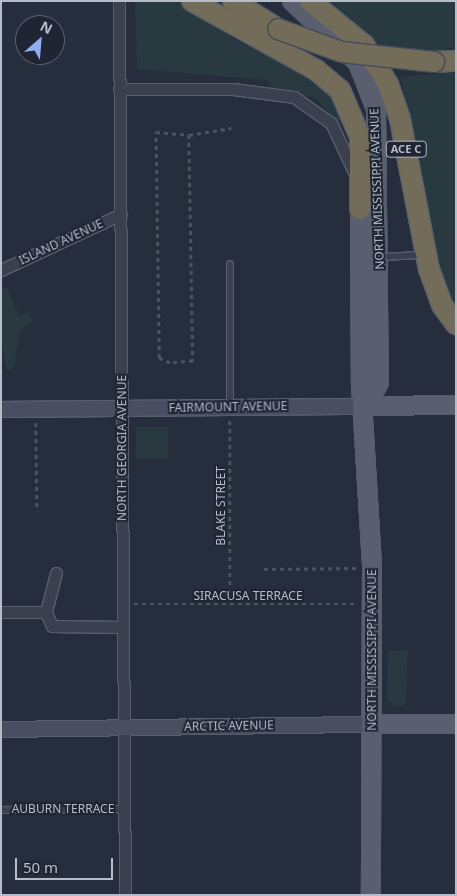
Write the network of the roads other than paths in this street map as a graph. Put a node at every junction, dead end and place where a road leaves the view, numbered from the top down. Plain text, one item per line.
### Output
1 (118, 1) edge
2 (192, 1) edge
3 (233, 1) edge
4 (292, 1) edge
5 (310, 1) edge
6 (456, 61) edge
7 (119, 89) junction
8 (360, 209) junction
9 (121, 214) junction
10 (426, 255) junction
11 (380, 258) junction
12 (230, 265) dead end
13 (1, 270) edge
14 (456, 324) edge
15 (456, 405) edge
16 (366, 406) junction
17 (230, 407) junction
18 (122, 408) junction
19 (1, 409) edge
20 (56, 573) dead end
21 (1, 612) edge
22 (46, 612) junction
23 (124, 627) junction
24 (372, 724) junction
25 (456, 724) edge
26 (125, 728) junction
27 (1, 729) edge
28 (126, 809) junction
29 (1, 810) edge
30 (125, 895) edge
31 (371, 895) edge

1 - 7 street, NORTH GEORGIA AVENUE
2 - 8 highway
3 - 6 highway, bridge
4 - 11 main road, NORTH MISSISSIPPI AVENUE
5 - 10 highway, ACE C
7 - 8 street
7 - 9 street, NORTH GEORGIA AVENUE
8 - 16 main road, NORTH MISSISSIPPI AVENUE
9 - 13 street, ISLAND AVENUE
9 - 18 street, NORTH GEORGIA AVENUE
10 - 11 lane
10 - 14 highway, ACE C
11 - 16 main road, NORTH MISSISSIPPI AVENUE
12 - 17 lane
15 - 16 main road, FAIRMOUNT AVENUE
16 - 17 street, FAIRMOUNT AVENUE
16 - 24 main road, NORTH MISSISSIPPI AVENUE
17 - 18 street, FAIRMOUNT AVENUE
18 - 19 street, FAIRMOUNT AVENUE
18 - 23 street, NORTH GEORGIA AVENUE
20 - 22 street
21 - 22 street
22 - 23 street
23 - 26 street, NORTH GEORGIA AVENUE
24 - 25 main road, ARCTIC AVENUE
24 - 26 street, ARCTIC AVENUE
24 - 31 main road, NORTH MISSISSIPPI AVENUE
26 - 27 street, ARCTIC AVENUE
26 - 28 street, NORTH GEORGIA AVENUE
28 - 29 lane, AUBURN TERRACE
28 - 30 street, NORTH GEORGIA AVENUE

